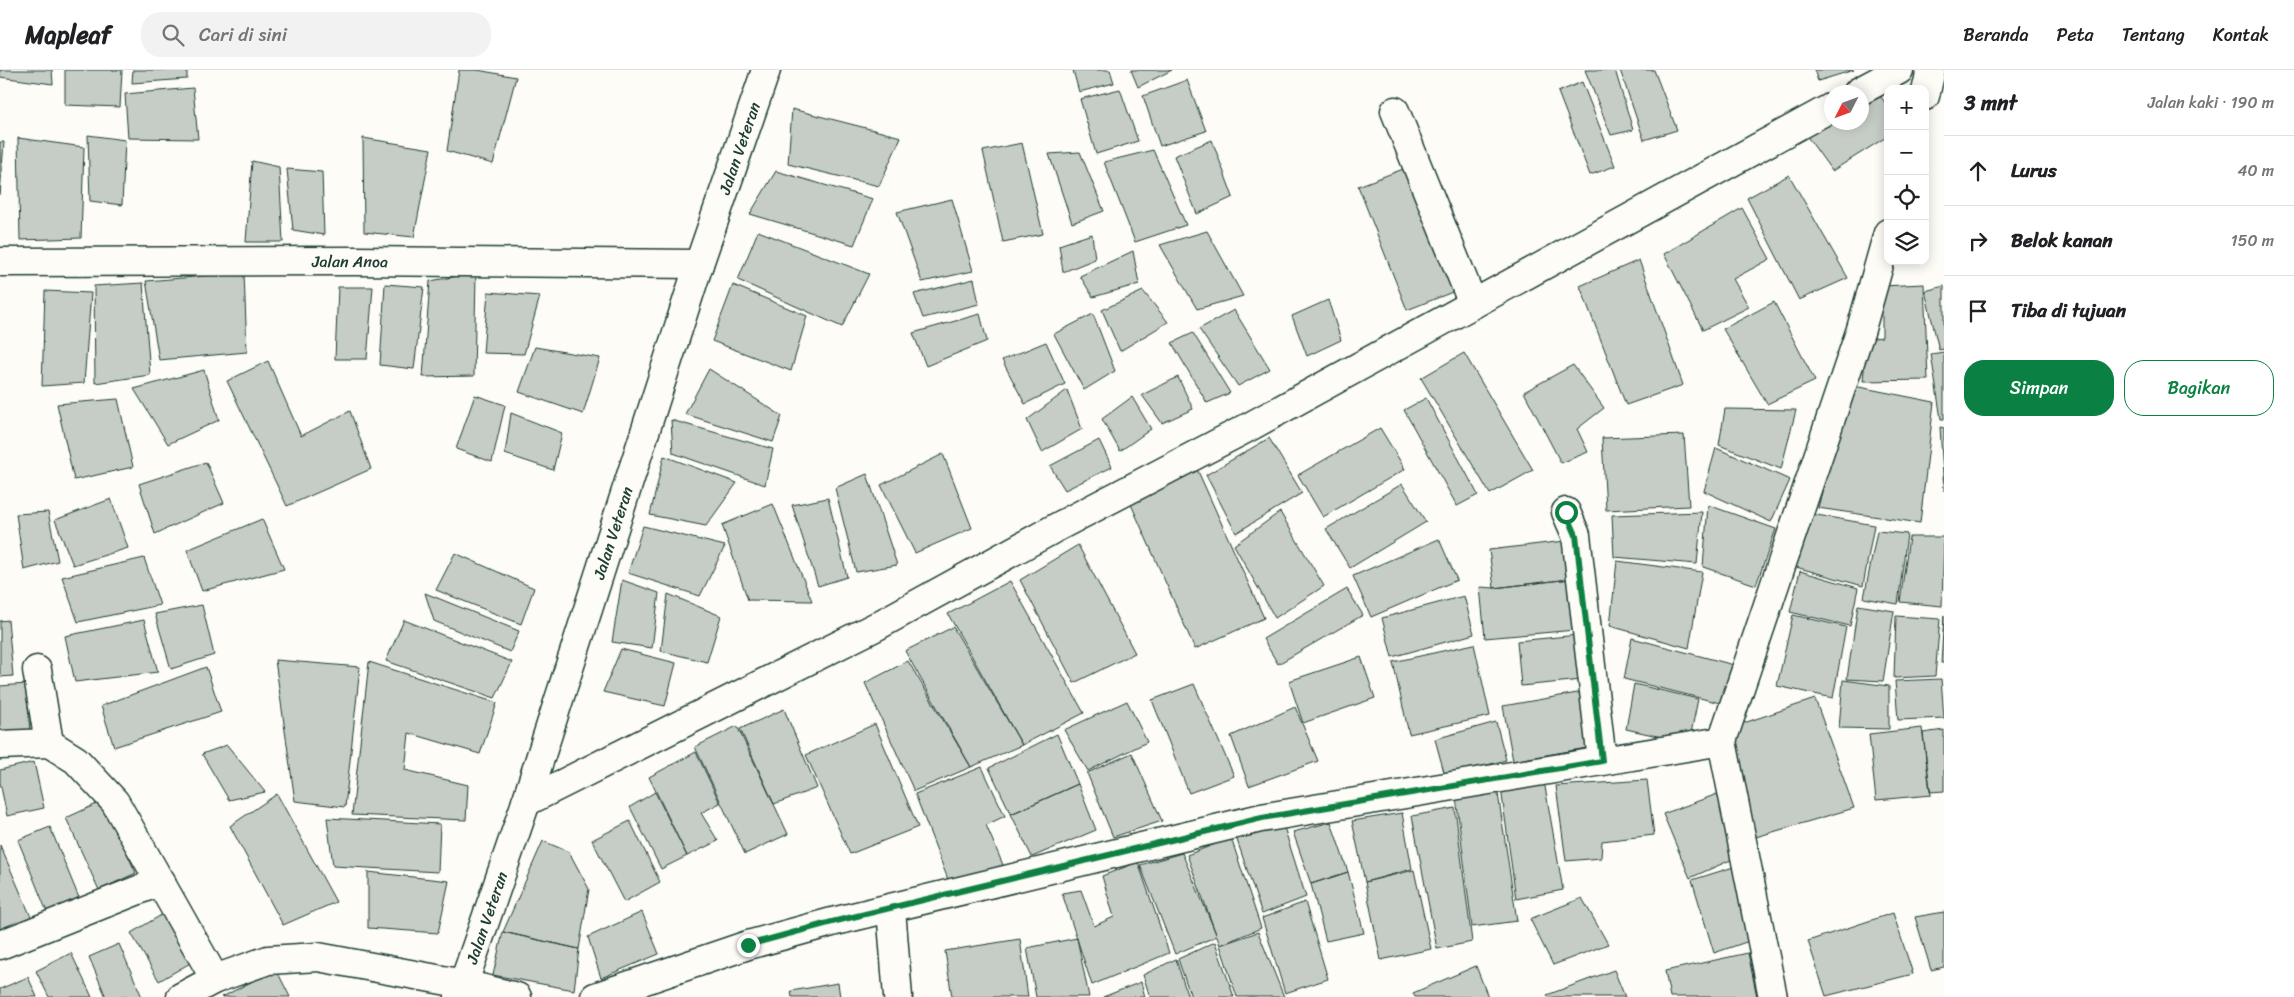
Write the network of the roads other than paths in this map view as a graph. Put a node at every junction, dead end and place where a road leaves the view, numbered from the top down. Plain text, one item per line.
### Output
1 (766, 70) edge
2 (1900, 70) edge
3 (1931, 70) edge
4 (1928, 85) edge
5 (1869, 86) edge
6 (1824, 111) edge
7 (1395, 112) dead end
8 (1884, 247) edge
9 (0, 262) edge
10 (699, 264) junction
11 (1473, 304) junction
12 (1566, 512) dead end
13 (37, 670) dead end
14 (1722, 741) junction
15 (49, 744) junction
16 (0, 745) edge
17 (1602, 761) junction
18 (526, 802) junction
19 (161, 881) junction
20 (891, 909) junction
21 (0, 945) edge
22 (214, 979) junction
23 (462, 990) edge
24 (181, 997) edge
25 (516, 997) edge
26 (595, 997) edge
27 (898, 997) edge
28 (1773, 997) edge

1 - 10 street, Jalan Veteran
2 - 5 street
3 - 4 street
6 - 11 street
7 - 11 street
8 - 14 street
9 - 10 street, Jalan Anoa
10 - 18 street, Jalan Veteran
11 - 18 street
12 - 17 street
13 - 15 street
14 - 17 street
14 - 28 street
15 - 16 street
15 - 19 street
17 - 20 street
18 - 23 street, Jalan Veteran
19 - 21 street
19 - 22 street
20 - 26 street
20 - 27 street
22 - 23 street
22 - 24 street
23 - 25 street

